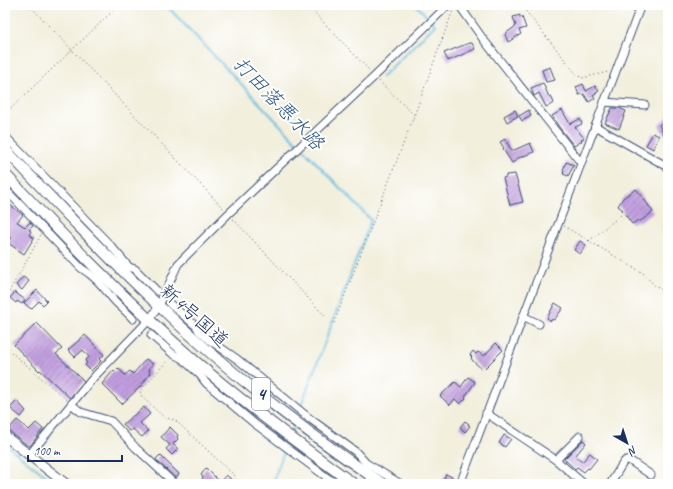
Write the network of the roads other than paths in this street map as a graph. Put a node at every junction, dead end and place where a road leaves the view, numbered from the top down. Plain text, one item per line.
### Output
1 (448, 5) edge
2 (459, 5) edge
3 (641, 5) edge
4 (604, 102) junction
5 (645, 106) dead end
6 (595, 126) junction
7 (5, 136) edge
8 (5, 149) edge
9 (581, 163) junction
10 (668, 167) edge
11 (5, 174) edge
12 (5, 189) edge
13 (120, 263) junction
14 (103, 281) junction
15 (157, 291) dead end
16 (170, 304) dead end
17 (158, 306) junction
18 (523, 316) junction
19 (134, 319) dead end
20 (149, 320) junction
21 (539, 324) dead end
22 (151, 335) dead end
23 (205, 342) junction
24 (192, 363) junction
25 (71, 404) junction
26 (486, 413) junction
27 (5, 436) edge
28 (580, 436) dead end
29 (29, 455) junction
30 (556, 460) junction
31 (371, 471) junction
32 (651, 475) dead end
33 (66, 484) edge
34 (175, 484) edge
35 (340, 484) edge
36 (354, 484) edge
37 (383, 484) edge
38 (401, 484) edge
39 (460, 484) edge
40 (584, 484) edge
41 (610, 484) edge

1 - 17 street
2 - 9 street
3 - 4 street
4 - 5 street
4 - 6 street
6 - 9 street
6 - 10 street
7 - 13 street
8 - 13 highway, 新4号国道 / 4
9 - 18 street
11 - 14 highway, 新4号国道 / 4
12 - 14 street
13 - 15 street
13 - 17 highway, 新4号国道 / 4
14 - 19 street
14 - 20 highway, 新4号国道 / 4
16 - 23 street
17 - 20 street
17 - 23 highway, 新4号国道 / 4
18 - 21 street
18 - 26 street
20 - 24 highway, 新4号国道 / 4
20 - 25 street
22 - 24 street
23 - 31 highway, 新4号国道 / 4
24 - 35 street
24 - 36 highway, 新4号国道 / 4
25 - 29 street
25 - 34 street
26 - 30 street
26 - 39 street
27 - 29 main road
28 - 30 street
29 - 33 main road
30 - 40 street
31 - 37 highway, 新4号国道 / 4
31 - 38 street
32 - 41 street

